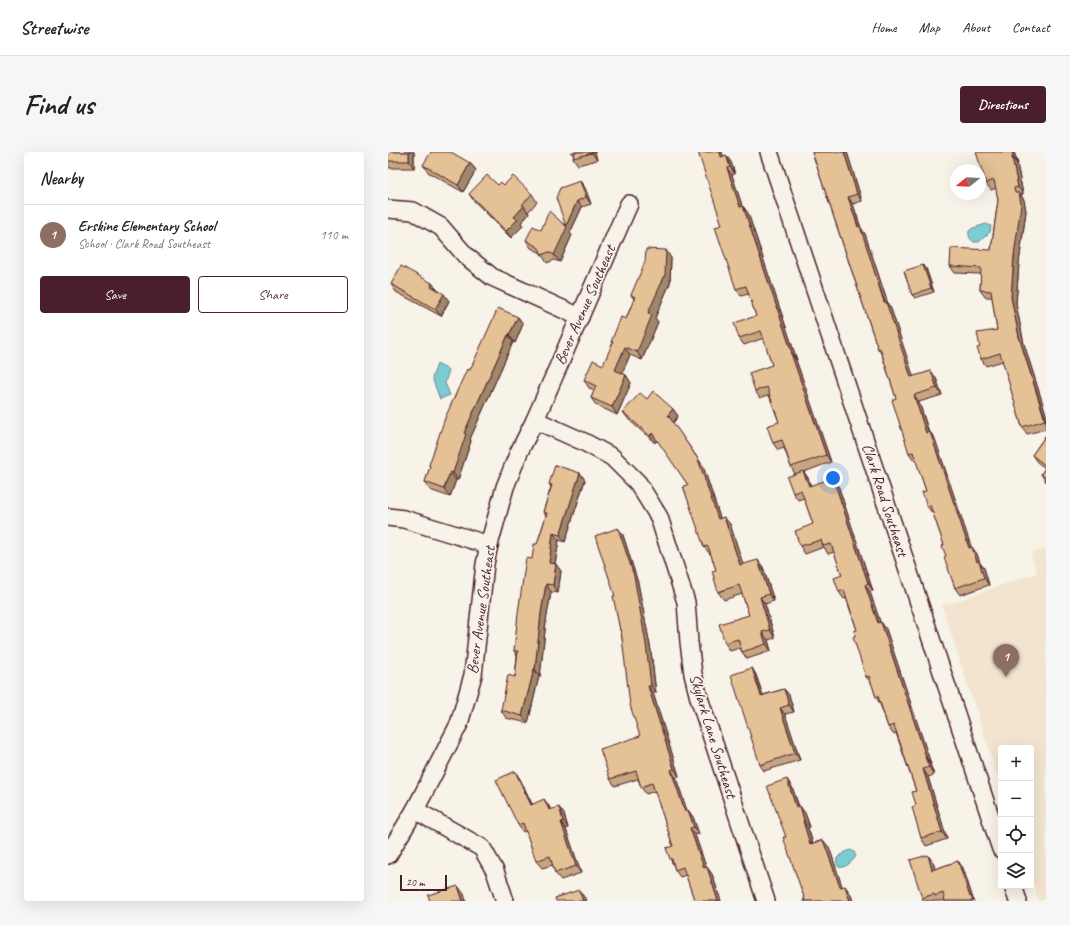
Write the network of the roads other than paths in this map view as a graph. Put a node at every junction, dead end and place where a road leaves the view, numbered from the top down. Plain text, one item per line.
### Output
1 (769, 152) edge
2 (629, 204) dead end
3 (388, 209) edge
4 (580, 318) junction
5 (535, 420) junction
6 (388, 517) edge
7 (489, 545) junction
8 (415, 810) junction
9 (998, 840) edge
10 (388, 856) edge
11 (1014, 889) edge
12 (505, 901) edge
13 (766, 901) edge
14 (1018, 901) edge

1 - 9 street, Clark Road Southeast
2 - 4 street, Bever Avenue Southeast
3 - 4 street
4 - 5 street, Bever Avenue Southeast
5 - 7 street, Bever Avenue Southeast
5 - 13 street, Skylark Lane Southeast
6 - 7 street
7 - 8 street, Bever Avenue Southeast
8 - 10 street, Bever Avenue Southeast
8 - 12 street
11 - 14 street

